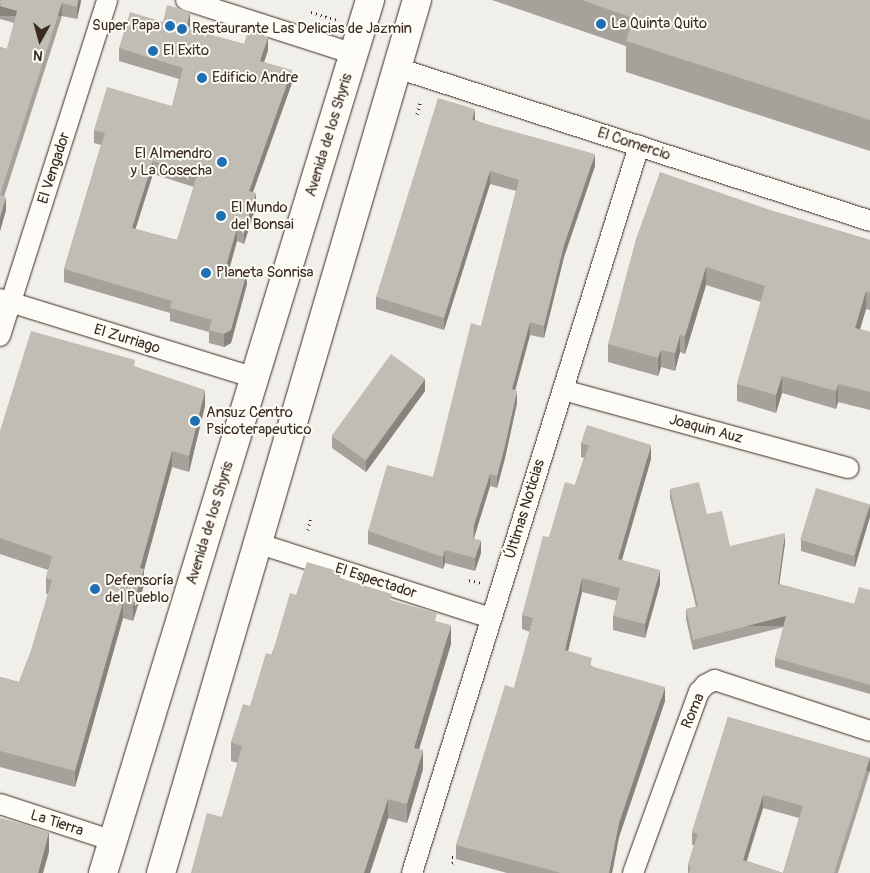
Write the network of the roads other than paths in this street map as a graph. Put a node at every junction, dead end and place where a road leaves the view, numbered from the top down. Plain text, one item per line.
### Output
1 (107, 0) edge
2 (186, 0) edge
3 (370, 0) edge
4 (417, 0) edge
5 (354, 54) junction
6 (397, 68) junction
7 (639, 146) junction
8 (870, 221) edge
9 (5, 301) edge
10 (0, 336) edge
11 (254, 378) junction
12 (563, 390) junction
13 (849, 468) dead end
14 (260, 544) junction
15 (491, 618) junction
16 (870, 731) edge
17 (0, 804) edge
18 (113, 841) junction
19 (103, 873) edge
20 (161, 873) edge
21 (412, 873) edge
22 (634, 873) edge

1 - 9 street, El Vengador
2 - 5 street
3 - 5 main road, Avenida de los Shyris
4 - 6 main road
5 - 11 main road, Avenida de los Shyris
6 - 7 street, El Comercio
6 - 14 main road
7 - 8 street, El Comercio
7 - 12 street, Últimas Noticias
9 - 10 street, El Vengador
9 - 11 street, El Zurriago
11 - 18 main road, Avenida de los Shyris
12 - 13 street, Joaquin Auz
12 - 15 street, Últimas Noticias
14 - 15 street, El Espectador
14 - 20 main road
15 - 21 street, Últimas Noticias
16 - 22 street, Roma
17 - 18 street, La Tierra
18 - 19 main road, Avenida de los Shyris

